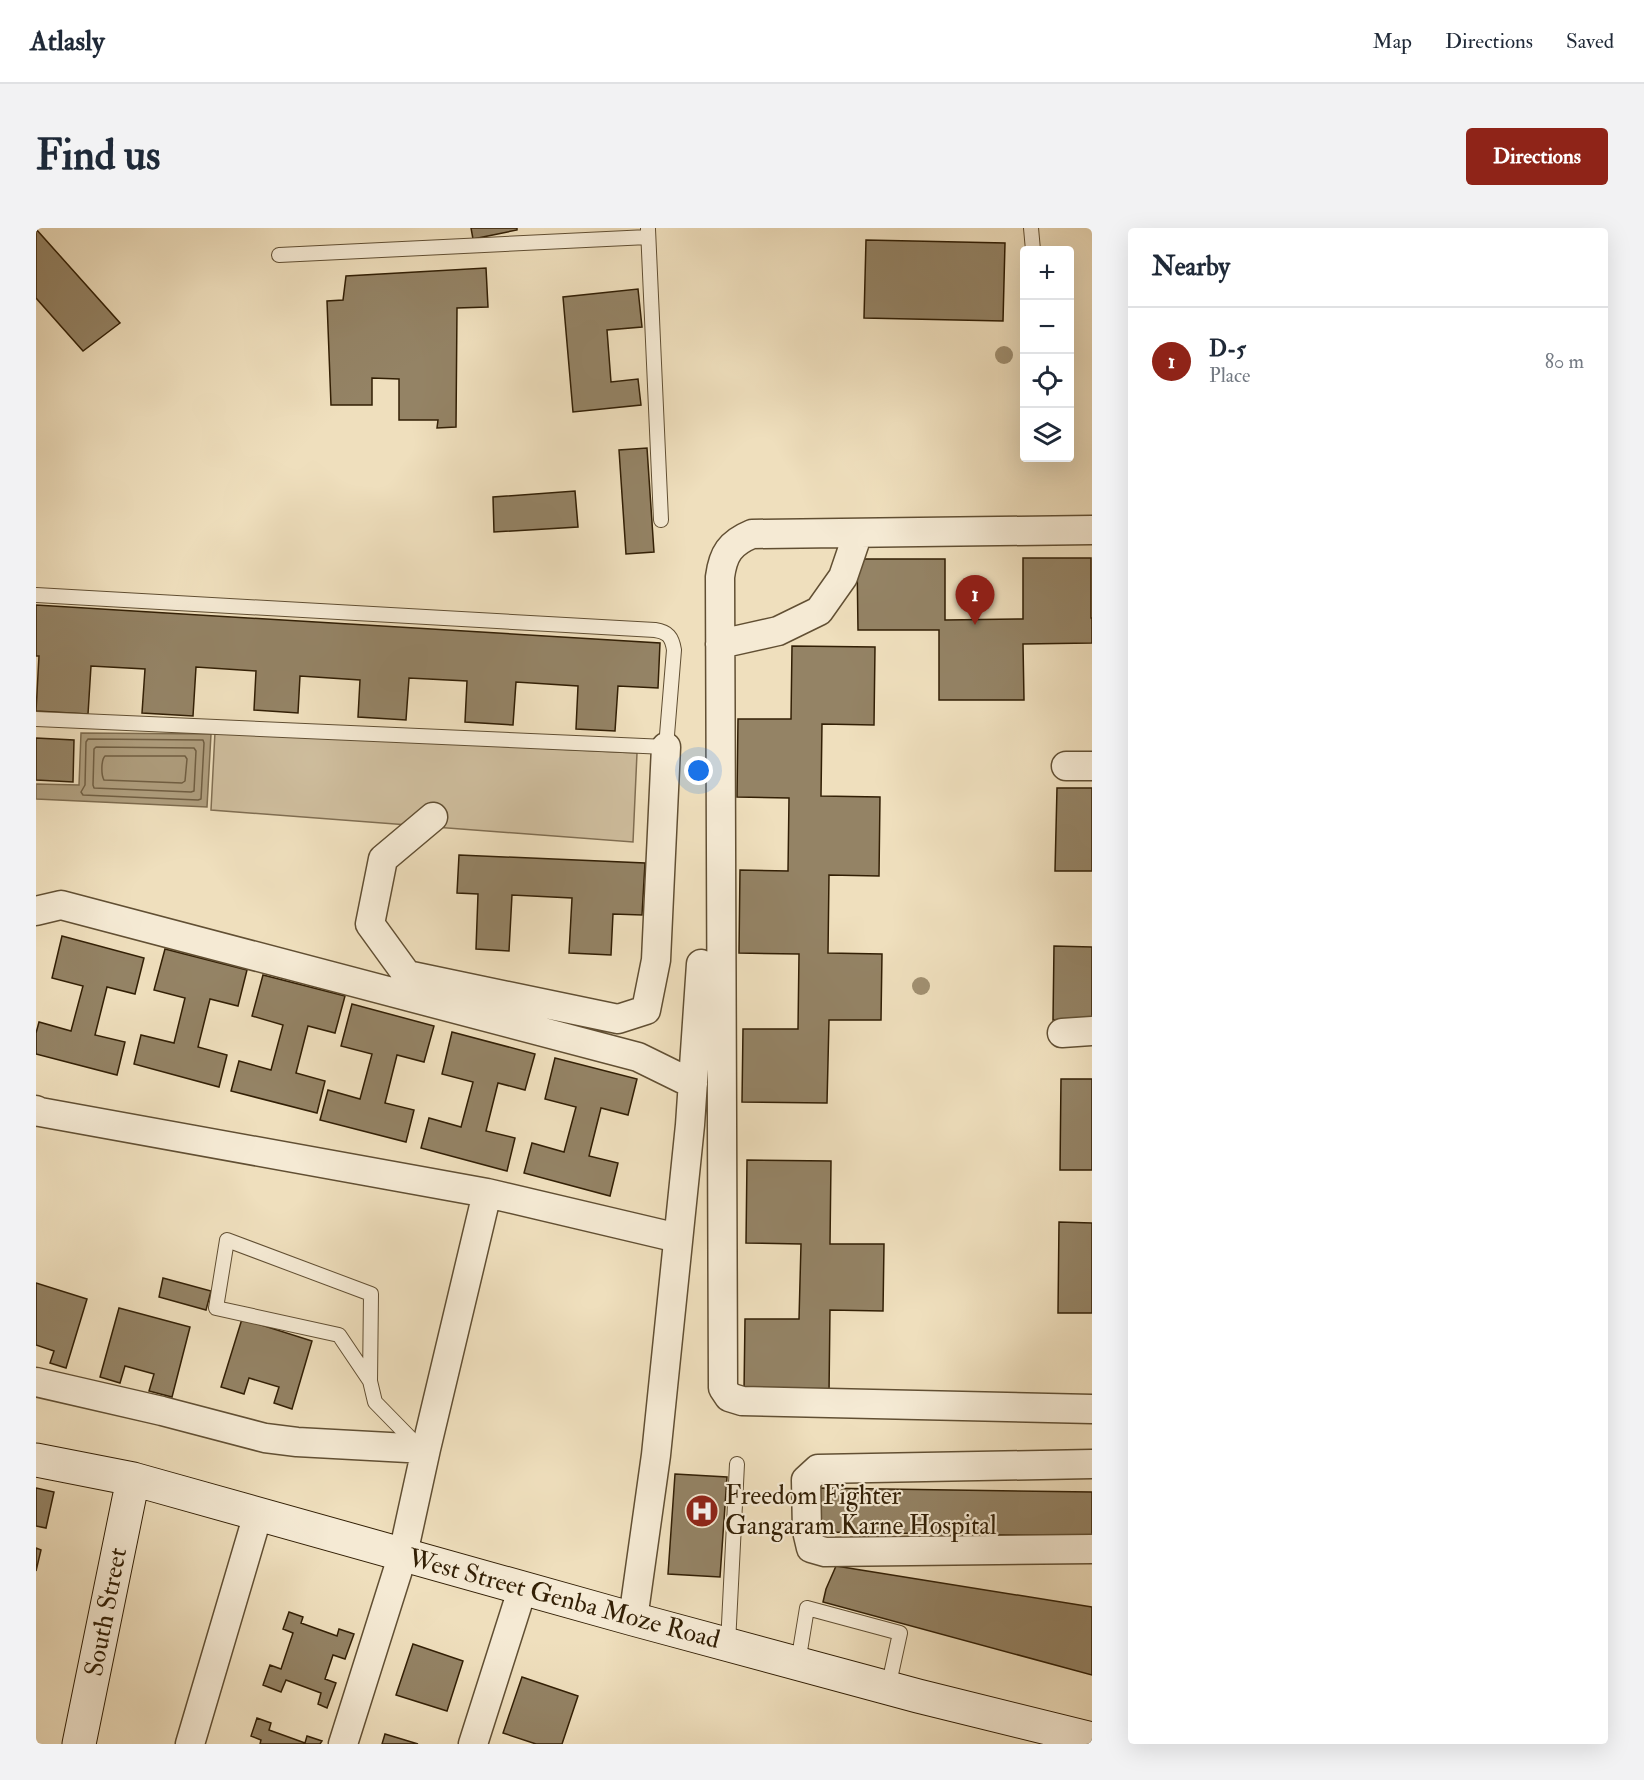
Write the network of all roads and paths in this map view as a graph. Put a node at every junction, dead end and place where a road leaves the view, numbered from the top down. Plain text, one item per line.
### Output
1 (1031, 228) edge
2 (648, 232) edge
3 (1033, 246) edge
4 (279, 255) dead end
5 (661, 520) dead end
6 (1092, 530) edge
7 (858, 533) junction
8 (36, 595) edge
9 (720, 644) junction
10 (36, 719) edge
11 (666, 747) junction
12 (433, 817) dead end
13 (36, 911) edge
14 (701, 964) dead end
15 (1092, 1031) edge
16 (1062, 1033) dead end
17 (693, 1084) junction
18 (36, 1110) edge
19 (487, 1193) junction
20 (678, 1238) junction
21 (370, 1381) junction
22 (36, 1382) edge
23 (1092, 1409) edge
24 (423, 1449) junction
25 (36, 1460) edge
26 (736, 1464) dead end
27 (1092, 1464) edge
28 (133, 1479) junction
29 (258, 1514) junction
30 (1092, 1549) edge
31 (403, 1554) junction
32 (523, 1587) junction
33 (633, 1619) junction
34 (729, 1644) junction
35 (798, 1663) junction
36 (888, 1688) junction
37 (1092, 1739) edge
38 (79, 1744) edge
39 (190, 1744) edge
40 (343, 1744) edge
41 (473, 1744) edge

1 - 3 lane
2 - 4 lane
2 - 5 lane
6 - 7 street
7 - 9 street
7 - 9 street
8 - 11 lane
9 - 23 street
10 - 11 lane
11 - 12 street
13 - 17 street
14 - 17 street
15 - 16 street
17 - 20 street
18 - 19 street
19 - 20 street
19 - 24 street
20 - 33 street
21 - 21 lane
21 - 24 lane
22 - 24 street
24 - 31 street
25 - 28 street, West Street Genba Moze Road
26 - 34 lane
27 - 30 street
28 - 29 street, West Street Genba Moze Road
28 - 38 street, South Street
29 - 31 street, West Street Genba Moze Road
29 - 39 street
31 - 32 street, West Street Genba Moze Road
31 - 40 street
32 - 33 street, West Street Genba Moze Road
32 - 41 street
33 - 34 street, West Street Genba Moze Road
34 - 35 street, West Street Genba Moze Road
35 - 36 street, West Street Genba Moze Road
35 - 36 lane
36 - 37 street, West Street Genba Moze Road

